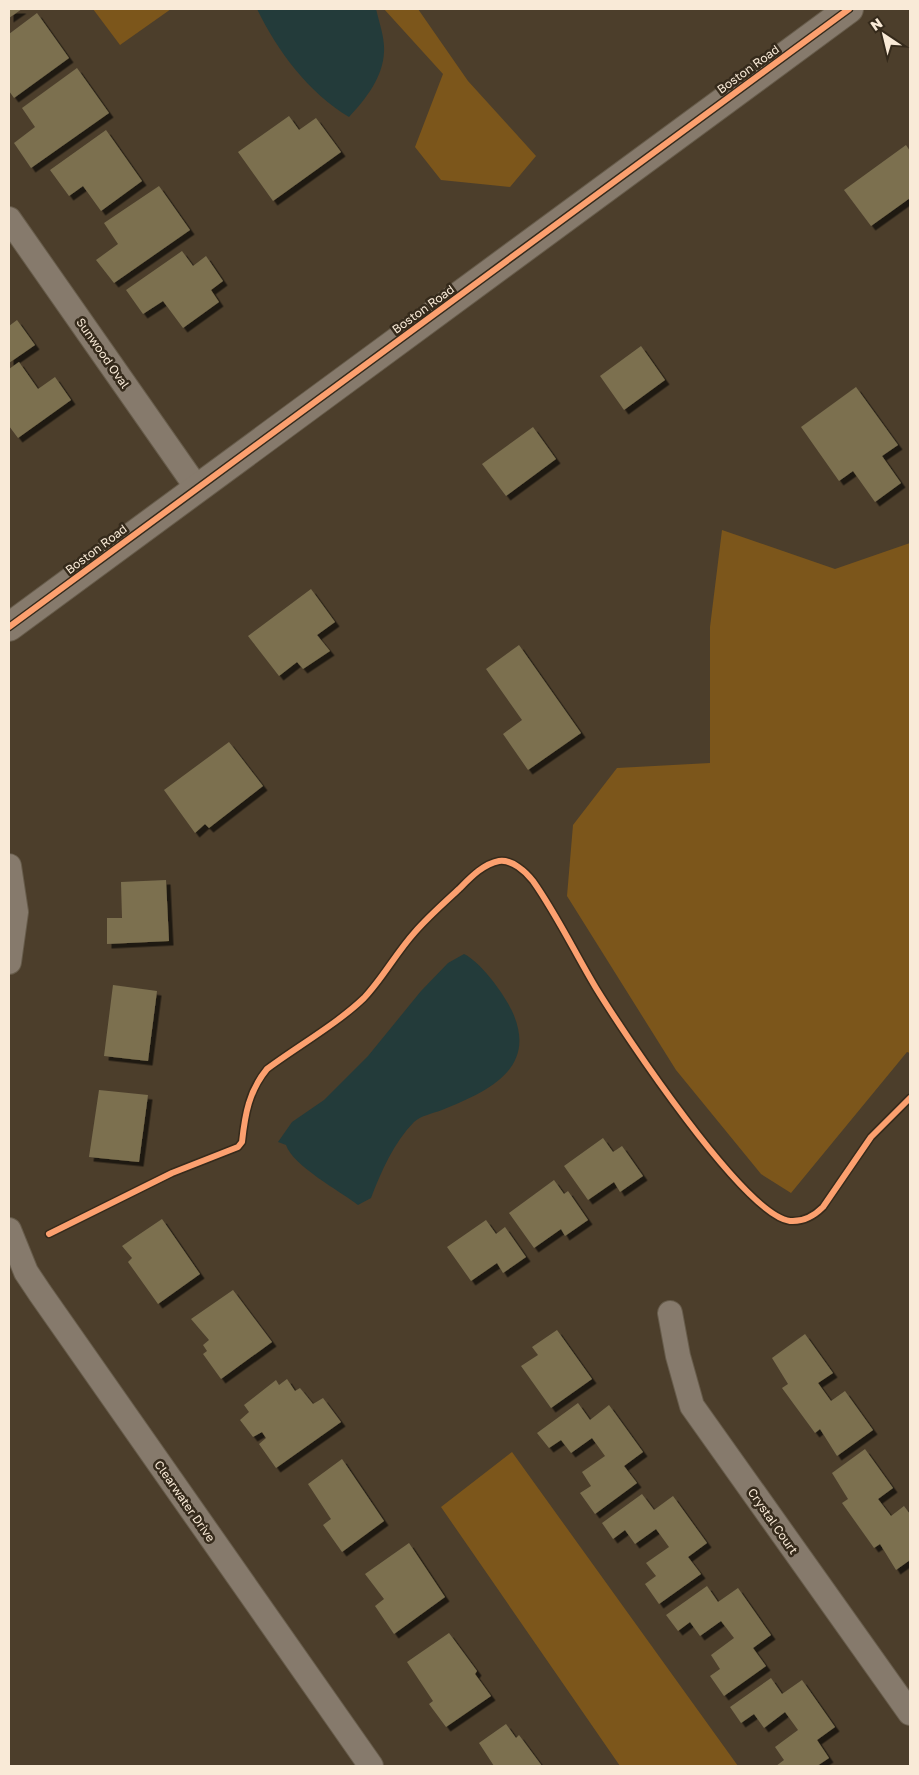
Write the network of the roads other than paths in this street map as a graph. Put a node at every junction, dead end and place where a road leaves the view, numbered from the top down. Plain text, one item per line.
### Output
1 (849, 9) edge
2 (9, 219) edge
3 (197, 488) junction
4 (9, 626) edge
5 (9, 866) edge
6 (9, 962) edge
7 (9, 1230) edge
8 (670, 1313) dead end
9 (910, 1713) edge
10 (371, 1766) edge

1 - 3 street, Boston Road
2 - 3 street, Sunwood Oval
3 - 4 street, Boston Road
5 - 6 street
7 - 10 street, Clearwater Drive
8 - 9 street, Crystal Court

